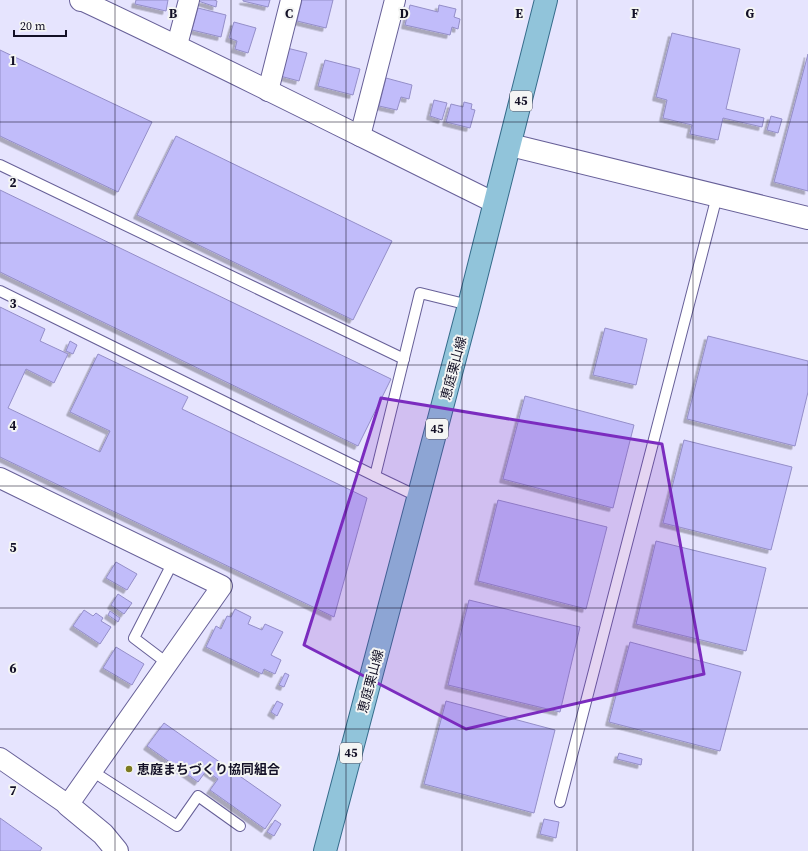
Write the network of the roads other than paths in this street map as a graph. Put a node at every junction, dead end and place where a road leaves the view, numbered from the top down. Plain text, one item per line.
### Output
1 (81, 0) edge
2 (189, 0) edge
3 (291, 0) edge
4 (395, 0) edge
5 (546, 0) edge
6 (177, 45) junction
7 (268, 91) junction
8 (360, 136) junction
9 (510, 145) junction
10 (0, 165) edge
11 (717, 196) junction
12 (495, 203) junction
13 (808, 218) edge
14 (0, 291) edge
15 (469, 305) junction
16 (404, 359) junction
17 (375, 476) junction
18 (0, 478) edge
19 (419, 497) junction
20 (173, 562) junction
21 (167, 663) junction
22 (0, 758) edge
23 (92, 771) junction
24 (560, 802) dead end
25 (68, 805) junction
26 (240, 826) dead end
27 (117, 851) edge
28 (326, 851) edge

1 - 6 street
2 - 6 street
3 - 7 street
4 - 8 street
5 - 9 main road, 恵庭栗山線 / 45
6 - 7 street
7 - 8 street
8 - 12 street
9 - 11 street
9 - 12 main road, 恵庭栗山線 / 45
10 - 16 lane
11 - 13 street
11 - 24 lane
12 - 15 main road, 恵庭栗山線 / 45
14 - 17 lane
15 - 16 lane
15 - 19 main road, 恵庭栗山線 / 45
16 - 17 lane
17 - 19 lane
18 - 20 street
19 - 28 main road, 恵庭栗山線 / 45
20 - 21 lane
20 - 21 street
21 - 23 street
22 - 25 street
23 - 25 street
23 - 26 lane
25 - 27 street

